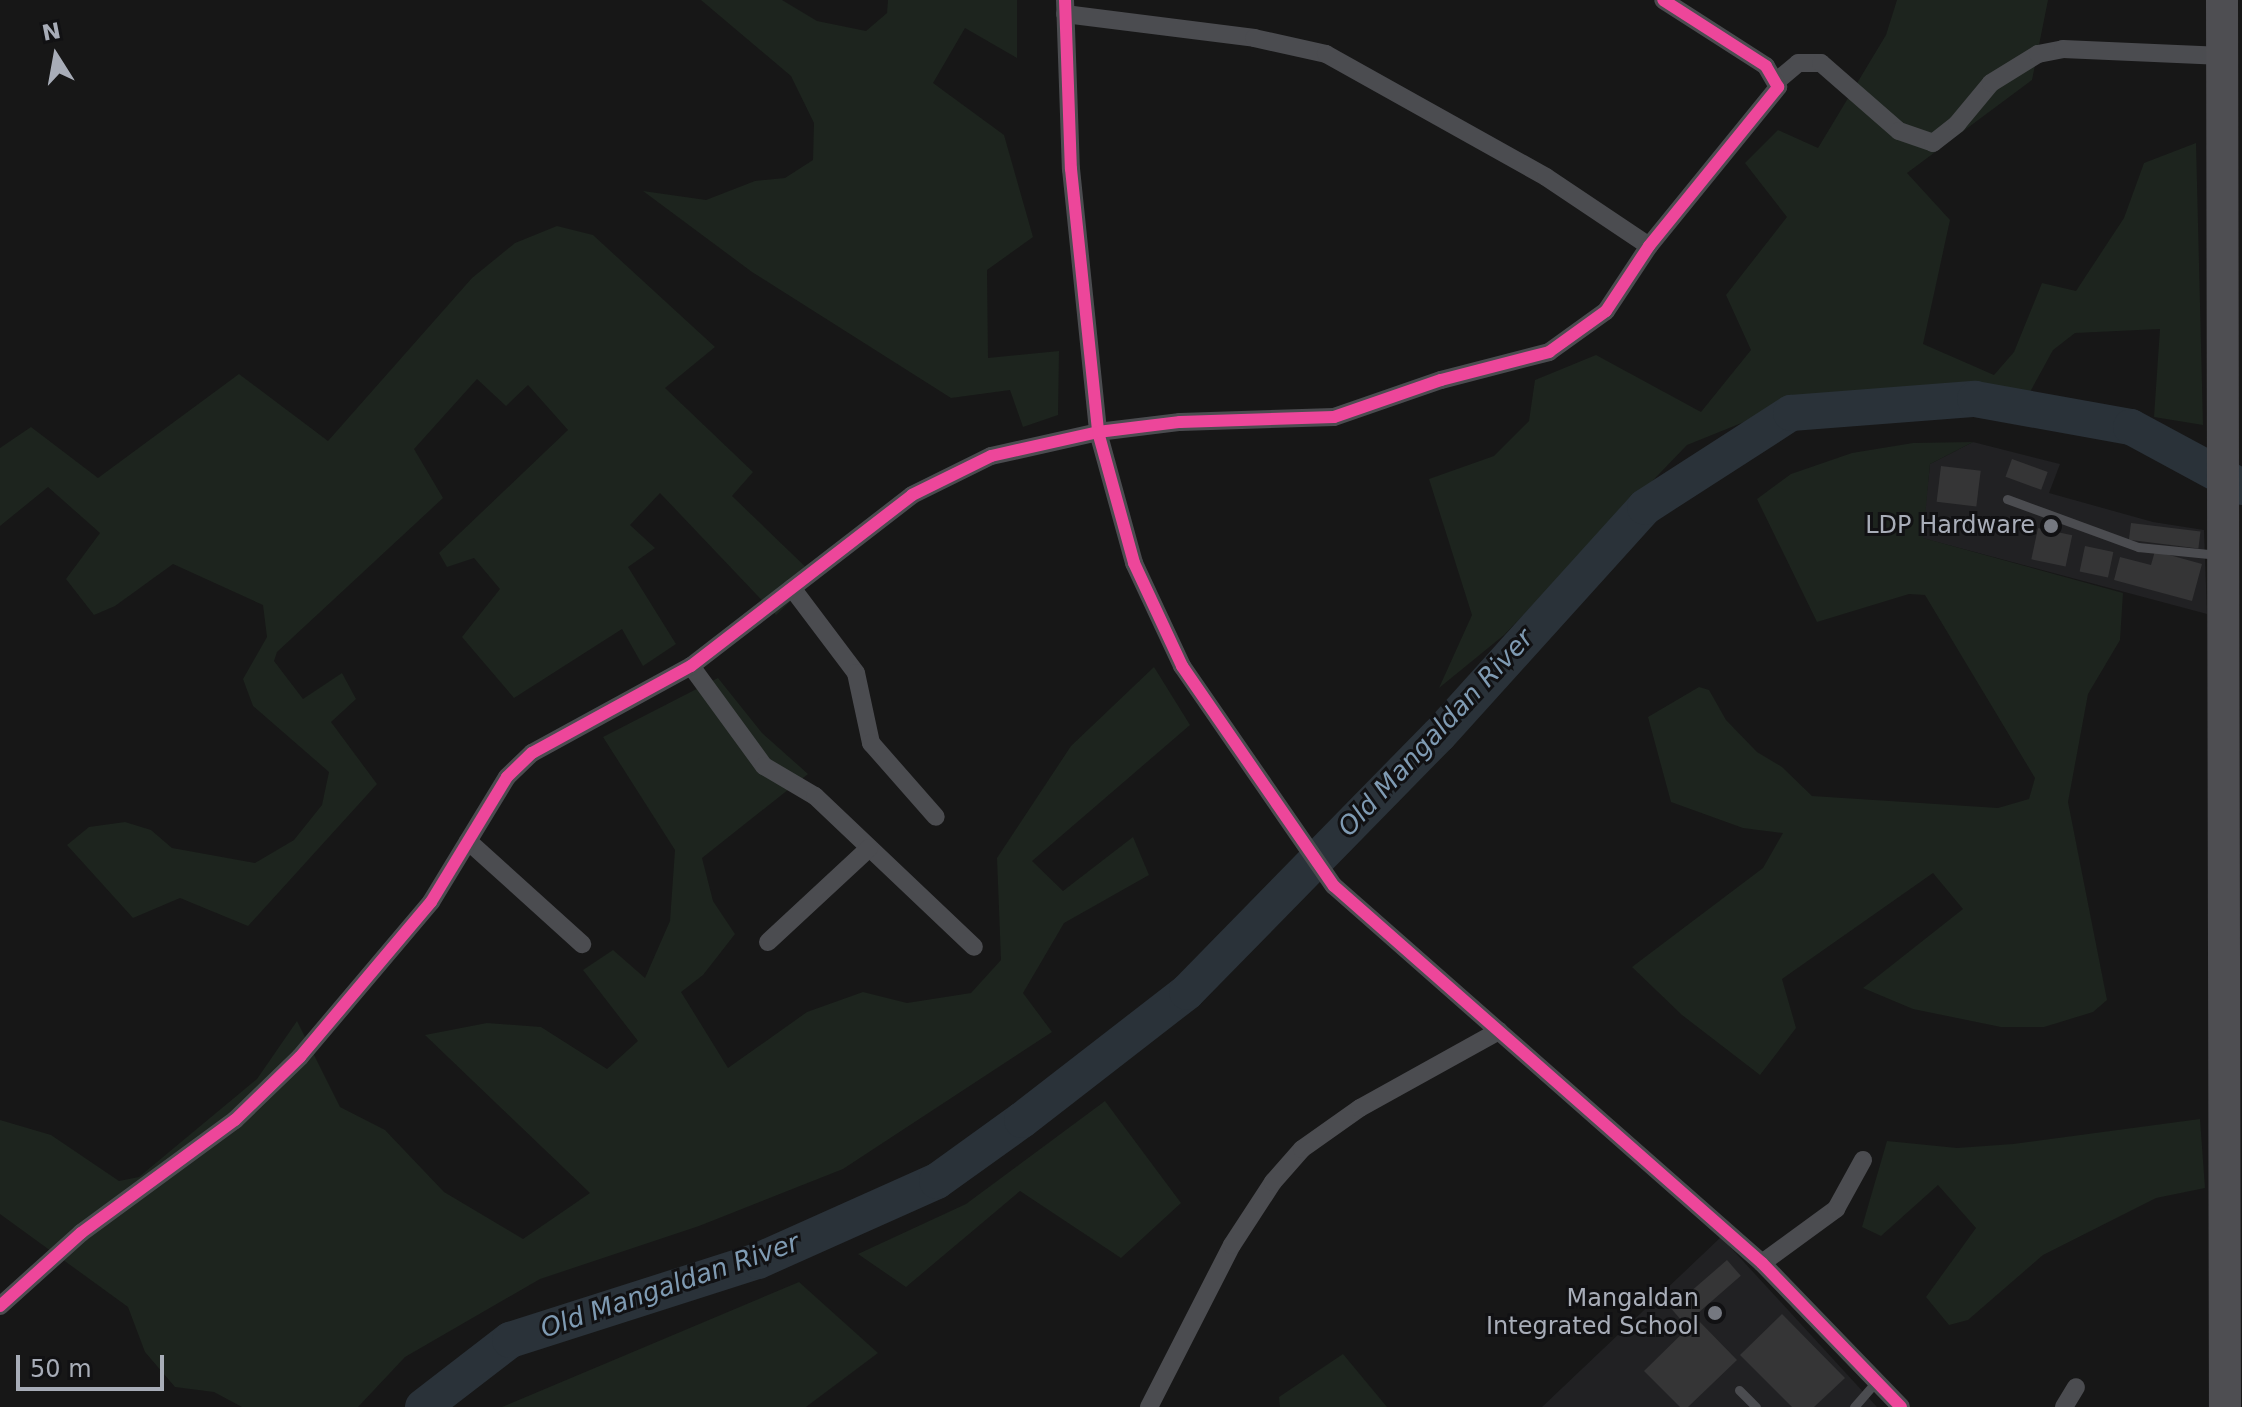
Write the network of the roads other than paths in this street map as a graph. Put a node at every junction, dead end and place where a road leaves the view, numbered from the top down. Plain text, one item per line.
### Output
1 (1663, 0) edge
2 (2222, 0) edge
3 (1065, 7) edge
4 (2223, 56) junction
5 (1778, 80) junction
6 (1649, 246) junction
7 (2233, 361) edge
8 (2230, 430) edge
9 (1098, 432) junction
10 (2007, 499) dead end
11 (2225, 556) junction
12 (792, 588) junction
13 (691, 666) junction
14 (936, 817) dead end
15 (468, 841) junction
16 (869, 848) junction
17 (768, 942) dead end
18 (582, 944) dead end
19 (974, 947) dead end
20 (1499, 1031) junction
21 (1863, 1160) dead end
22 (1762, 1263) junction
23 (0, 1306) edge
24 (1876, 1382) junction
25 (2076, 1387) dead end
26 (1739, 1390) dead end
27 (1149, 1407) edge
28 (1756, 1407) edge
29 (1854, 1407) edge
30 (1901, 1407) edge
31 (2064, 1407) edge
32 (2225, 1407) edge

1 - 5 street
2 - 4 highway
3 - 6 street
3 - 9 street
4 - 5 street
4 - 7 highway
5 - 6 street
6 - 9 street
7 - 8 highway
8 - 11 highway
9 - 12 street
9 - 20 street
10 - 11 lane
11 - 32 highway
12 - 13 street
12 - 14 street
13 - 15 street
13 - 16 street
15 - 18 street
15 - 23 street
16 - 17 street
16 - 19 street
20 - 22 street
20 - 27 street
21 - 22 street
22 - 24 street
24 - 29 lane
24 - 30 street
25 - 31 street
26 - 28 lane

